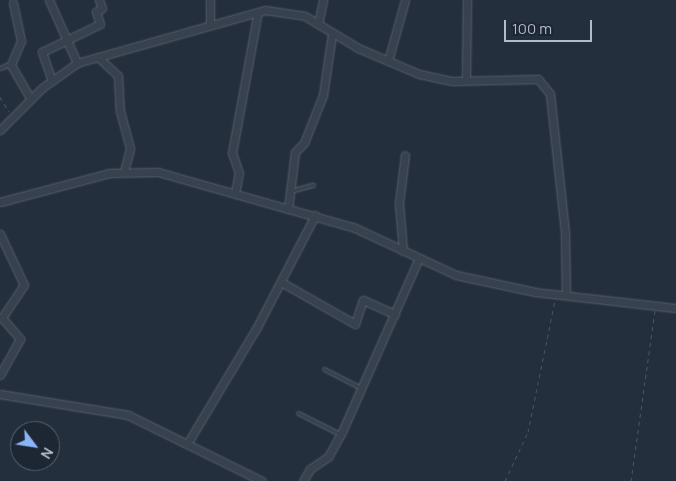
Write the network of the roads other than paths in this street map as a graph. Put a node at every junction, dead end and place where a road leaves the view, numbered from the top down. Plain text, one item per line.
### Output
1 (49, 0) edge
2 (99, 0) edge
3 (210, 0) edge
4 (323, 0) edge
5 (405, 0) edge
6 (467, 0) edge
7 (12, 3) dead end
8 (258, 12) junction
9 (210, 22) junction
10 (318, 24) junction
11 (332, 34) junction
12 (70, 38) junction
13 (99, 58) junction
14 (388, 61) junction
15 (12, 63) junction
16 (77, 63) junction
17 (0, 68) edge
18 (466, 80) junction
19 (52, 81) junction
20 (31, 99) junction
21 (0, 130) edge
22 (405, 155) dead end
23 (124, 172) junction
24 (314, 185) dead end
25 (290, 191) junction
26 (235, 193) junction
27 (0, 202) edge
28 (288, 209) junction
29 (315, 215) junction
30 (0, 234) edge
31 (403, 251) junction
32 (418, 260) junction
33 (281, 282) junction
34 (566, 294) junction
35 (676, 308) edge
36 (394, 314) junction
37 (324, 369) dead end
38 (0, 375) edge
39 (361, 388) junction
40 (0, 394) edge
41 (298, 413) dead end
42 (340, 434) junction
43 (187, 444) junction
44 (262, 481) edge
45 (303, 481) edge

1 - 12 street
2 - 12 street
3 - 9 street
4 - 10 street
5 - 14 street
6 - 18 street
7 - 15 street
8 - 9 street
8 - 10 street
8 - 26 street
9 - 13 street
10 - 11 street
11 - 14 street
11 - 25 street
12 - 16 street
12 - 19 street
13 - 16 street
13 - 23 street
14 - 18 street
15 - 17 lane
15 - 20 street
16 - 19 street
18 - 34 street
19 - 20 street
20 - 21 street
22 - 31 street
23 - 26 street
23 - 27 street
24 - 25 lane
25 - 28 street
26 - 28 street
28 - 29 street
29 - 31 street
29 - 33 street
30 - 38 street
31 - 32 street
32 - 34 street
32 - 36 street
33 - 36 street
33 - 43 street
34 - 35 street
36 - 39 street
37 - 39 lane
39 - 42 street
40 - 43 street
41 - 42 lane
42 - 45 street
43 - 44 street

